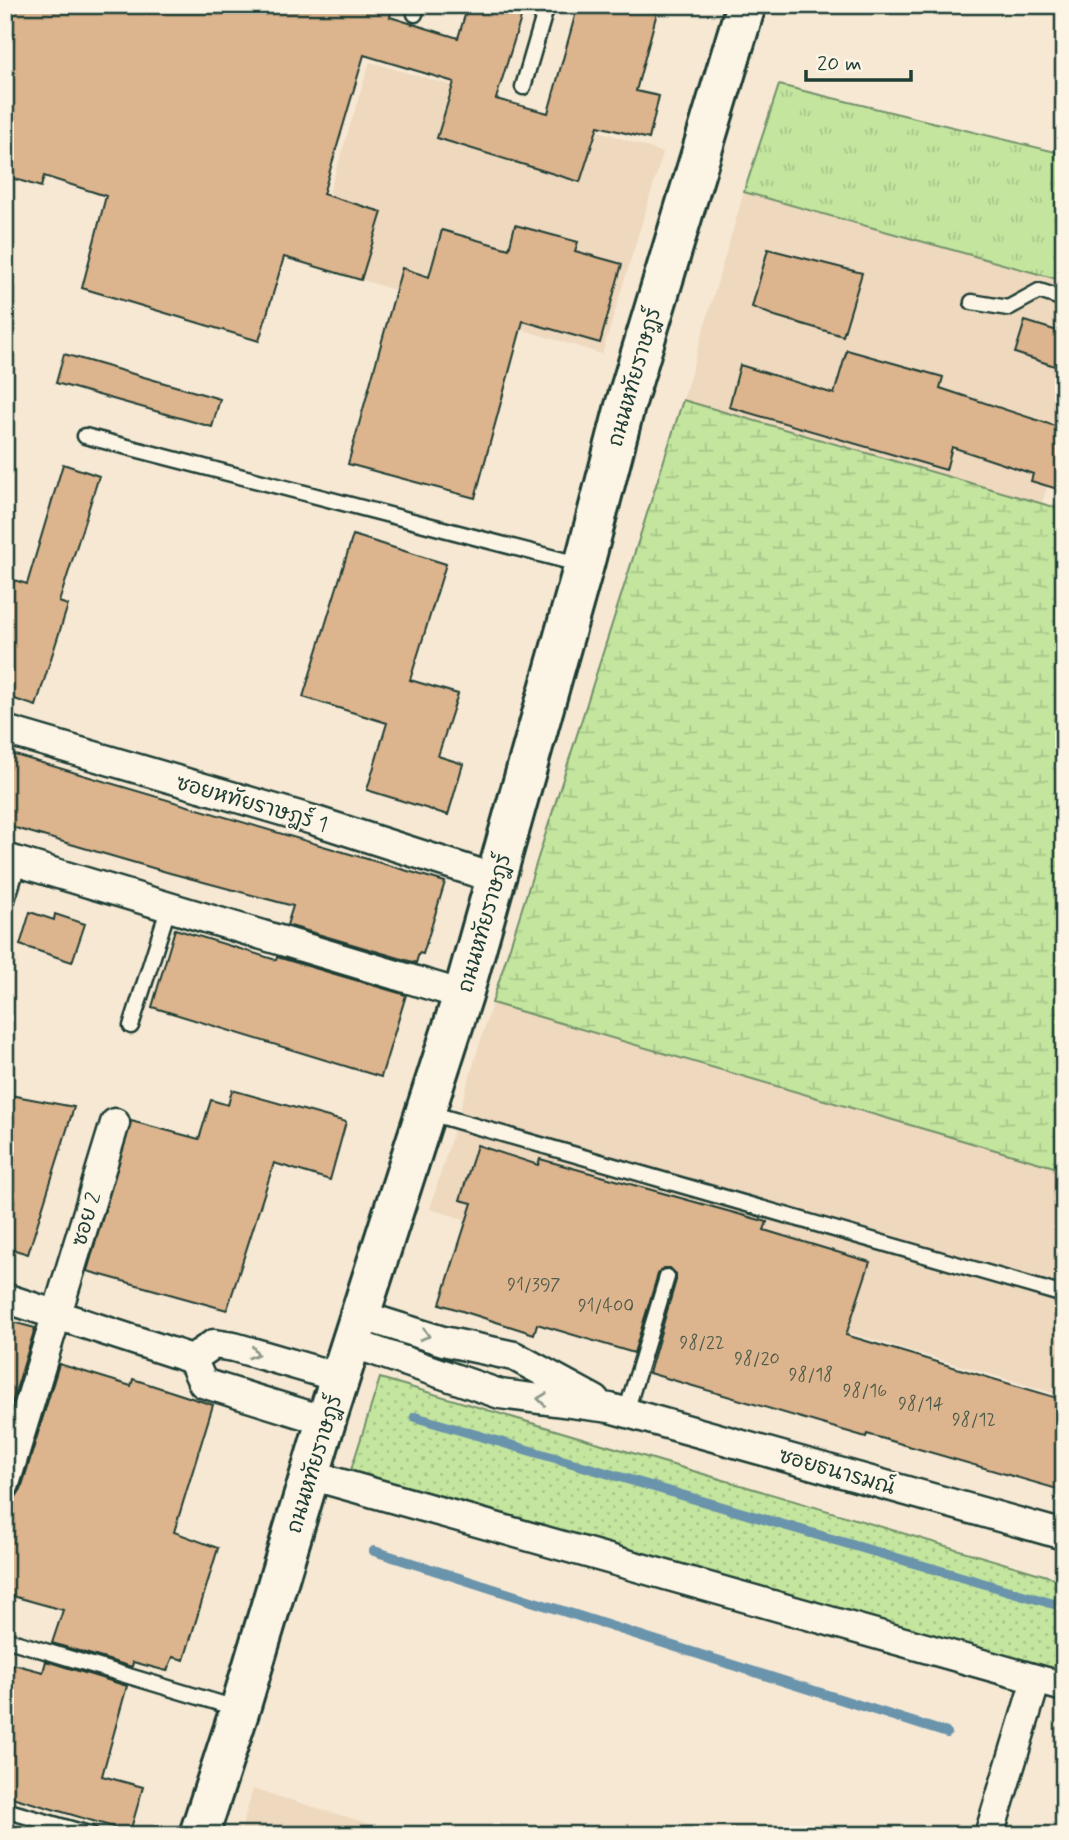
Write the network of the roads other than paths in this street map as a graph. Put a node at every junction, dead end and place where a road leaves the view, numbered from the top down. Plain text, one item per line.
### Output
1 (547, 5) edge
2 (746, 5) edge
3 (523, 87) dead end
4 (1064, 299) edge
5 (972, 302) dead end
6 (85, 436) dead end
7 (584, 565) junction
8 (5, 730) edge
9 (12, 860) edge
10 (497, 879) junction
11 (5, 906) edge
12 (168, 909) junction
13 (463, 995) junction
14 (131, 1026) dead end
15 (425, 1112) junction
16 (115, 1123) dead end
17 (667, 1277) dead end
18 (1064, 1295) edge
19 (5, 1298) edge
20 (56, 1315) junction
21 (351, 1345) junction
22 (192, 1359) junction
23 (618, 1410) junction
24 (326, 1421) junction
25 (310, 1475) junction
26 (5, 1484) edge
27 (1064, 1535) edge
28 (5, 1639) edge
29 (1036, 1679) junction
30 (1064, 1687) edge
31 (240, 1709) junction
32 (5, 1810) edge
33 (92, 1835) edge
34 (199, 1835) edge
35 (989, 1835) edge

1 - 3 lane
2 - 7 main road, ถนนหทัยราษฎร์
4 - 5 lane
6 - 7 lane
7 - 10 main road, ถนนหทัยราษฎร์
8 - 10 street, ซอยหทัยราษฎร์ 1
9 - 11 lane
9 - 12 street
10 - 13 main road, ถนนหทัยราษฎร์
12 - 13 street
12 - 14 lane
13 - 15 main road, ถนนหทัยราษฎร์
15 - 18 lane
15 - 21 main road, ถนนหทัยราษฎร์
16 - 20 street, ซอย 2
17 - 23 lane
19 - 20 street
20 - 22 street
20 - 26 street, ซอย 2
22 -> 21 street
23 -> 21 street, ซอยธนารมณ์
21 -> 23 street, ซอยธนารมณ์
21 - 24 main road, ถนนหทัยราษฎร์
22 - 24 street
23 - 27 street, ซอยธนารมณ์
24 - 25 main road, ถนนหทัยราษฎร์
25 - 29 street
25 - 31 main road, ถนนหทัยราษฎร์
28 - 31 lane
29 - 30 street
29 - 35 street
31 - 34 main road, ถนนหทัยราษฎร์
32 - 33 lane

